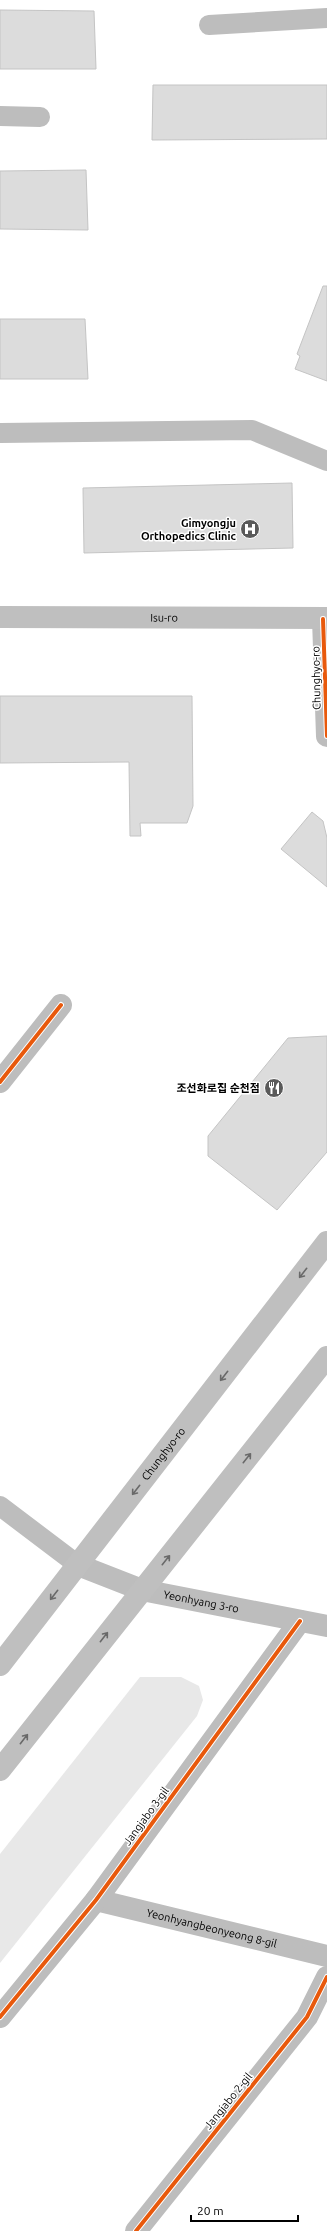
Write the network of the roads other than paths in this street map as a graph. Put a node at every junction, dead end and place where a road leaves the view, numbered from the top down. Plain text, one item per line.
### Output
1 (327, 18) edge
2 (209, 25) dead end
3 (0, 116) edge
4 (40, 116) dead end
5 (0, 433) edge
6 (327, 460) edge
7 (0, 617) edge
8 (325, 618) edge
9 (327, 736) edge
10 (61, 1006) dead end
11 (0, 1082) edge
12 (327, 1242) edge
13 (327, 1357) edge
14 (0, 1506) edge
15 (78, 1565) junction
16 (142, 1590) junction
17 (300, 1621) junction
18 (327, 1626) edge
19 (0, 1665) edge
20 (0, 1770) edge
21 (96, 1900) junction
22 (327, 1956) edge
23 (327, 1977) edge
24 (0, 2017) edge
25 (136, 2231) edge

1 - 2 lane
3 - 4 lane
5 - 6 lane
7 - 8 main road, Isu-ro
8 - 9 street, Chunghyo-ro
10 - 11 street
12 -> 15 main road, Chunghyo-ro
16 -> 13 main road
14 - 15 lane
15 - 16 street, Yeonhyang 3-ro
15 -> 19 main road, Chunghyo-ro
16 - 17 street, Yeonhyang 3-ro
20 -> 16 main road
17 - 18 street, Yeonhyang 3-ro
17 - 21 street, Jangjabo 3-gil
21 - 22 street, Yeonhyangbeonyeong 8-gil
21 - 24 street, Jangjabo 3-gil
23 - 25 street, Jangjabo 2-gil

